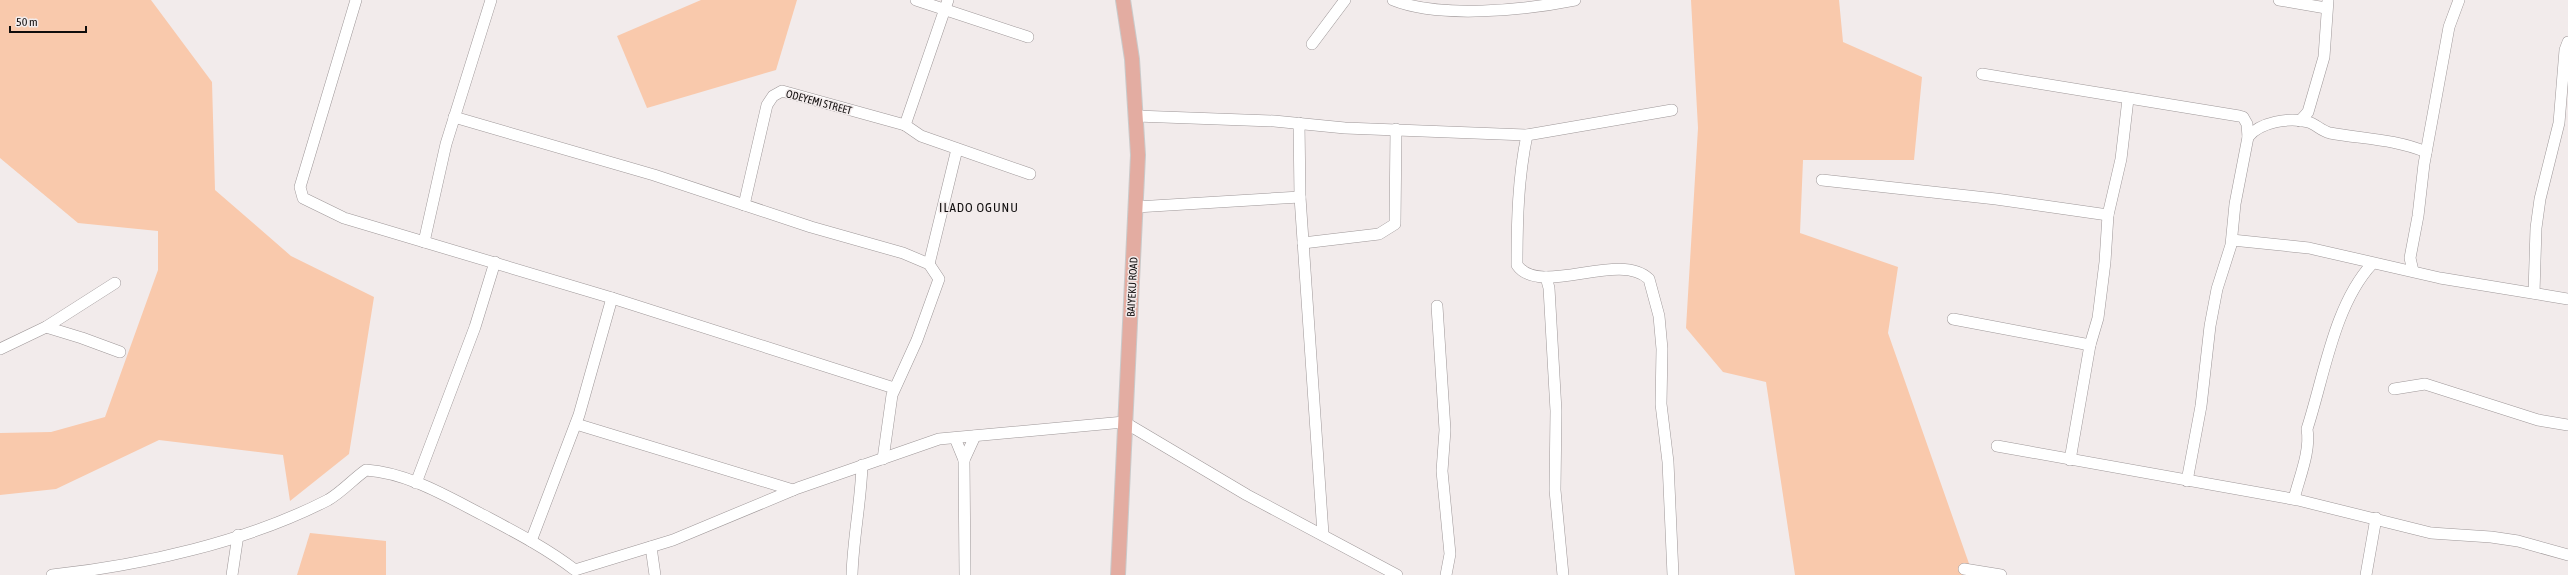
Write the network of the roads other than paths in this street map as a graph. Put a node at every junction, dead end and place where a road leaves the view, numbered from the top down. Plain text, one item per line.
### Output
1 (356, 0) edge
2 (491, 0) edge
3 (916, 0) edge
4 (1123, 0) edge
5 (1345, 0) edge
6 (1393, 0) edge
7 (1575, 0) edge
8 (2279, 0) edge
9 (2459, 0) edge
10 (946, 4) edge
11 (1524, 4) edge
12 (2327, 4) edge
13 (1028, 37) dead end
14 (2568, 42) edge
15 (1312, 44) dead end
16 (1982, 74) dead end
17 (2128, 99) junction
18 (1672, 110) dead end
19 (2308, 112) junction
20 (1136, 116) junction
21 (454, 117) junction
22 (2300, 121) junction
23 (1299, 123) junction
24 (2247, 124) junction
25 (905, 125) junction
26 (2315, 125) junction
27 (2258, 127) junction
28 (1396, 129) junction
29 (1527, 135) junction
30 (2248, 137) junction
31 (957, 149) junction
32 (2426, 152) junction
33 (1030, 174) dead end
34 (1822, 180) dead end
35 (1300, 197) junction
36 (744, 205) junction
37 (1136, 207) junction
38 (2108, 214) junction
39 (2232, 240) junction
40 (424, 242) junction
41 (1303, 243) junction
42 (2410, 258) junction
43 (495, 262) junction
44 (930, 264) junction
45 (2372, 264) junction
46 (2399, 268) junction
47 (2413, 271) junction
48 (1546, 277) junction
49 (115, 282) dead end
50 (2534, 293) junction
51 (612, 298) junction
52 (2568, 299) edge
53 (1437, 306) dead end
54 (1953, 319) dead end
55 (46, 327) junction
56 (2090, 345) junction
57 (0, 349) edge
58 (120, 352) dead end
59 (894, 388) junction
60 (2394, 389) dead end
61 (1124, 422) junction
62 (576, 424) junction
63 (2568, 426) edge
64 (975, 436) junction
65 (955, 438) junction
66 (1997, 446) dead end
67 (883, 458) junction
68 (964, 460) junction
69 (2070, 460) junction
70 (862, 465) junction
71 (2187, 481) junction
72 (416, 483) junction
73 (793, 490) junction
74 (2294, 499) junction
75 (2376, 518) junction
76 (1323, 534) junction
77 (238, 535) junction
78 (531, 541) junction
79 (651, 547) junction
80 (2568, 555) edge
81 (1964, 569) dead end
82 (571, 572) edge
83 (52, 575) edge
84 (232, 575) edge
85 (655, 575) edge
86 (852, 575) edge
87 (965, 575) edge
88 (1118, 575) edge
89 (1397, 575) edge
90 (1446, 575) edge
91 (1563, 575) edge
92 (1673, 575) edge
93 (2001, 575) edge
94 (2366, 575) edge

1 - 40 street
2 - 21 street
3 - 10 street
4 - 20 main road, BAIYEKU ROAD
5 - 15 street
6 - 11 street
7 - 11 street
8 - 12 street
9 - 32 street
10 - 13 street
10 - 25 street
12 - 19 street
14 - 50 street
16 - 17 street
17 - 24 street
17 - 38 street
18 - 29 street
19 - 22 street
19 - 26 street
20 - 23 street
20 - 37 main road, BAIYEKU ROAD
21 - 36 street
21 - 40 street
22 - 26 street
22 - 27 street
23 - 28 street
23 - 35 street
24 - 27 street
24 - 30 street
25 - 31 street
25 - 36 street, ODEYEMI STREET
26 - 32 street
27 - 30 street
28 - 29 street
28 - 41 street
29 - 48 street
30 - 39 street
31 - 33 street
31 - 44 street
32 - 42 street
34 - 38 street
35 - 37 street
35 - 41 street
36 - 44 street
37 - 61 main road, BAIYEKU ROAD
38 - 56 street
39 - 45 street
39 - 71 street
40 - 43 street
41 - 76 street
42 - 46 street
42 - 47 street
43 - 51 street
43 - 72 street
44 - 59 street
45 - 46 street
45 - 74 street
46 - 47 street
47 - 50 street
48 - 91 street
48 - 92 street
49 - 55 street
50 - 52 street
51 - 59 street
51 - 62 street
53 - 90 street
54 - 56 street
55 - 57 street
55 - 58 street
56 - 69 street
59 - 67 street
60 - 63 street
61 - 64 street
61 - 76 street
61 - 88 main road, BAIYEKU ROAD
62 - 73 street
62 - 78 street
64 - 65 street
64 - 68 street
65 - 67 street
65 - 68 street
66 - 69 street
67 - 70 street
68 - 87 street
69 - 71 street
70 - 73 street
70 - 86 street
71 - 74 street
72 - 77 street
72 - 78 street
73 - 79 street
74 - 75 street
75 - 80 street
75 - 94 street
76 - 89 street
77 - 83 street
77 - 84 street
78 - 82 street
79 - 82 street
79 - 85 street
81 - 93 street

